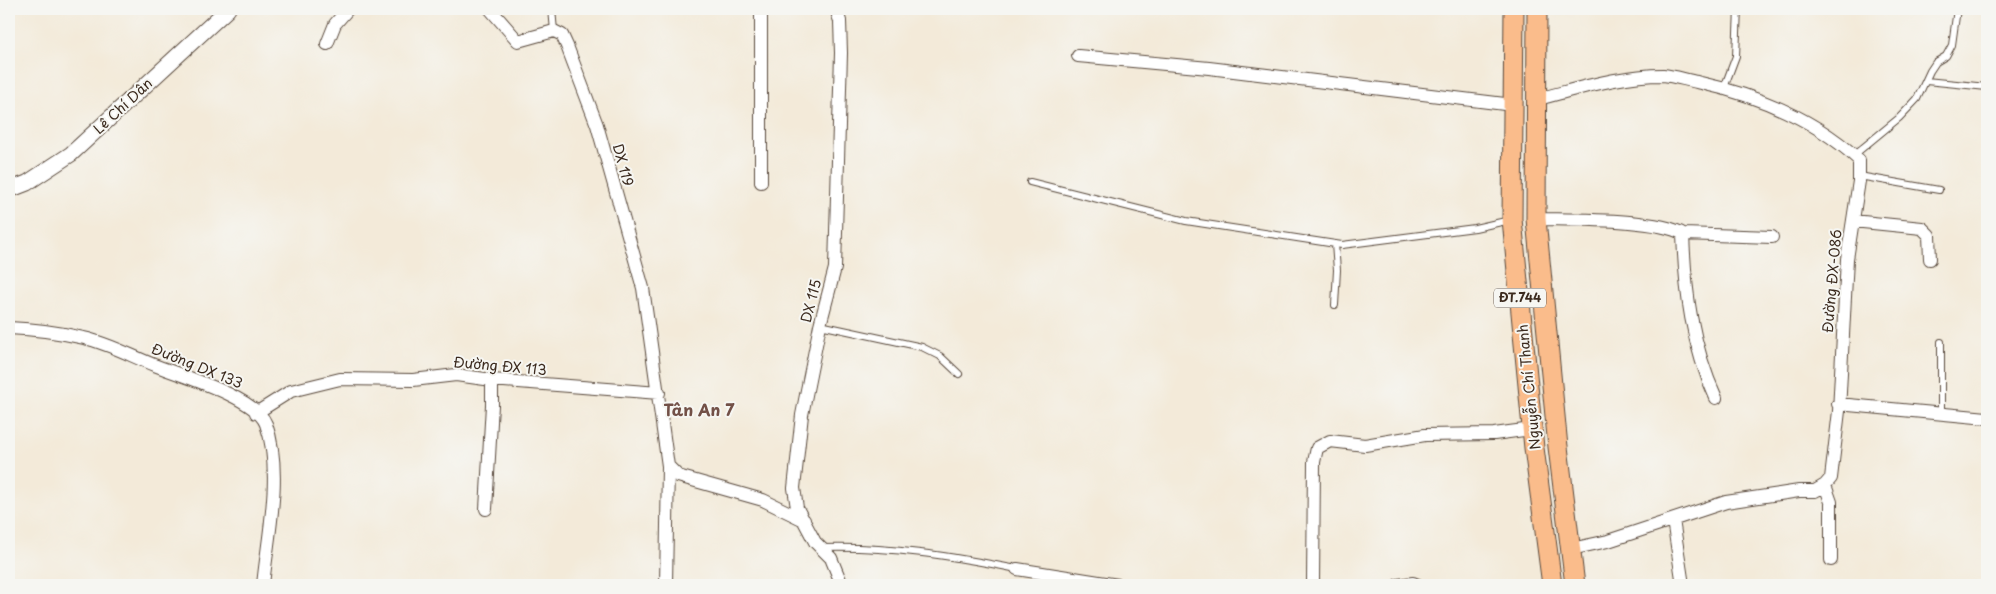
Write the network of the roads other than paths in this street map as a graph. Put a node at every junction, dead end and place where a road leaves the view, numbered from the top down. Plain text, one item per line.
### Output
1 (228, 9) edge
2 (348, 9) edge
3 (490, 9) edge
4 (552, 9) edge
5 (761, 9) edge
6 (836, 9) edge
7 (1514, 9) edge
8 (1537, 9) edge
9 (1738, 9) edge
10 (1957, 9) edge
11 (554, 31) junction
12 (327, 44) dead end
13 (1078, 56) dead end
14 (1926, 81) junction
15 (1987, 87) edge
16 (1724, 88) junction
17 (1537, 99) junction
18 (1513, 105) junction
19 (1854, 155) junction
20 (1859, 176) junction
21 (761, 182) dead end
22 (1030, 182) dead end
23 (9, 190) edge
24 (1939, 190) dead end
25 (1512, 219) junction
26 (1536, 219) junction
27 (1853, 221) junction
28 (1683, 234) junction
29 (1772, 237) dead end
30 (1335, 244) junction
31 (1930, 259) dead end
32 (1336, 305) dead end
33 (820, 325) junction
34 (9, 328) edge
35 (1941, 342) dead end
36 (959, 374) dead end
37 (492, 380) junction
38 (659, 393) junction
39 (1716, 398) dead end
40 (1838, 404) junction
41 (256, 413) junction
42 (1941, 415) junction
43 (1987, 418) edge
44 (1532, 429) junction
45 (668, 466) junction
46 (1825, 485) junction
47 (486, 509) dead end
48 (804, 520) junction
49 (1673, 520) junction
50 (821, 548) junction
51 (1571, 549) junction
52 (1831, 560) dead end
53 (1017, 569) joint
54 (263, 585) edge
55 (666, 585) edge
56 (842, 585) edge
57 (1118, 585) edge
58 (1313, 585) edge
59 (1398, 585) edge
60 (1418, 585) edge
61 (1552, 585) edge
62 (1575, 585) edge
63 (1683, 585) edge

1 - 23 street, Lê Chí Dân
2 - 12 street
3 - 11 street
4 - 11 lane
5 - 21 street
6 - 33 street, DX 115
7 - 18 main road, Nguyễn Chí Thanh / ĐT.744
8 - 17 main road, Nguyễn Chí Thanh / ĐT.744
9 - 16 lane
10 - 14 lane
11 - 38 street, DX 119
13 - 18 street
14 - 15 lane
14 - 19 lane
16 - 17 street
16 - 19 street
17 - 26 main road, Nguyễn Chí Thanh / ĐT.744
18 - 25 main road, Nguyễn Chí Thanh / ĐT.744
19 - 20 street, Đường ĐX-086
20 - 24 lane
20 - 27 street, Đường ĐX-086
22 - 30 lane
25 - 26 main road
25 - 30 lane
25 - 44 main road, Nguyễn Chí Thanh / ĐT.744
26 - 28 street
26 - 51 main road, Nguyễn Chí Thanh / ĐT.744
27 - 31 street
27 - 40 street, Đường ĐX-086
28 - 29 street
28 - 39 street
30 - 32 lane
33 - 36 lane
33 - 48 street, DX 115
34 - 41 street, Đường DX 133
35 - 42 lane
37 - 38 street, Đường ĐX 113
37 - 41 street, Đường ĐX 113
37 - 47 street
38 - 45 street, DX 119
40 - 42 street
40 - 46 street, Đường ĐX-086
41 - 54 street, Đường DX 133
42 - 43 street
44 - 58 street
44 - 61 main road, Nguyễn Chí Thanh / ĐT.744
45 - 48 street
45 - 55 street, DX 119
46 - 49 street
46 - 52 street
48 - 50 street, DX 115
49 - 51 street
49 - 63 street
50 - 53 lane
50 - 56 street, DX 115
51 - 62 main road, Nguyễn Chí Thanh / ĐT.744
53 - 57 street
59 - 60 street

